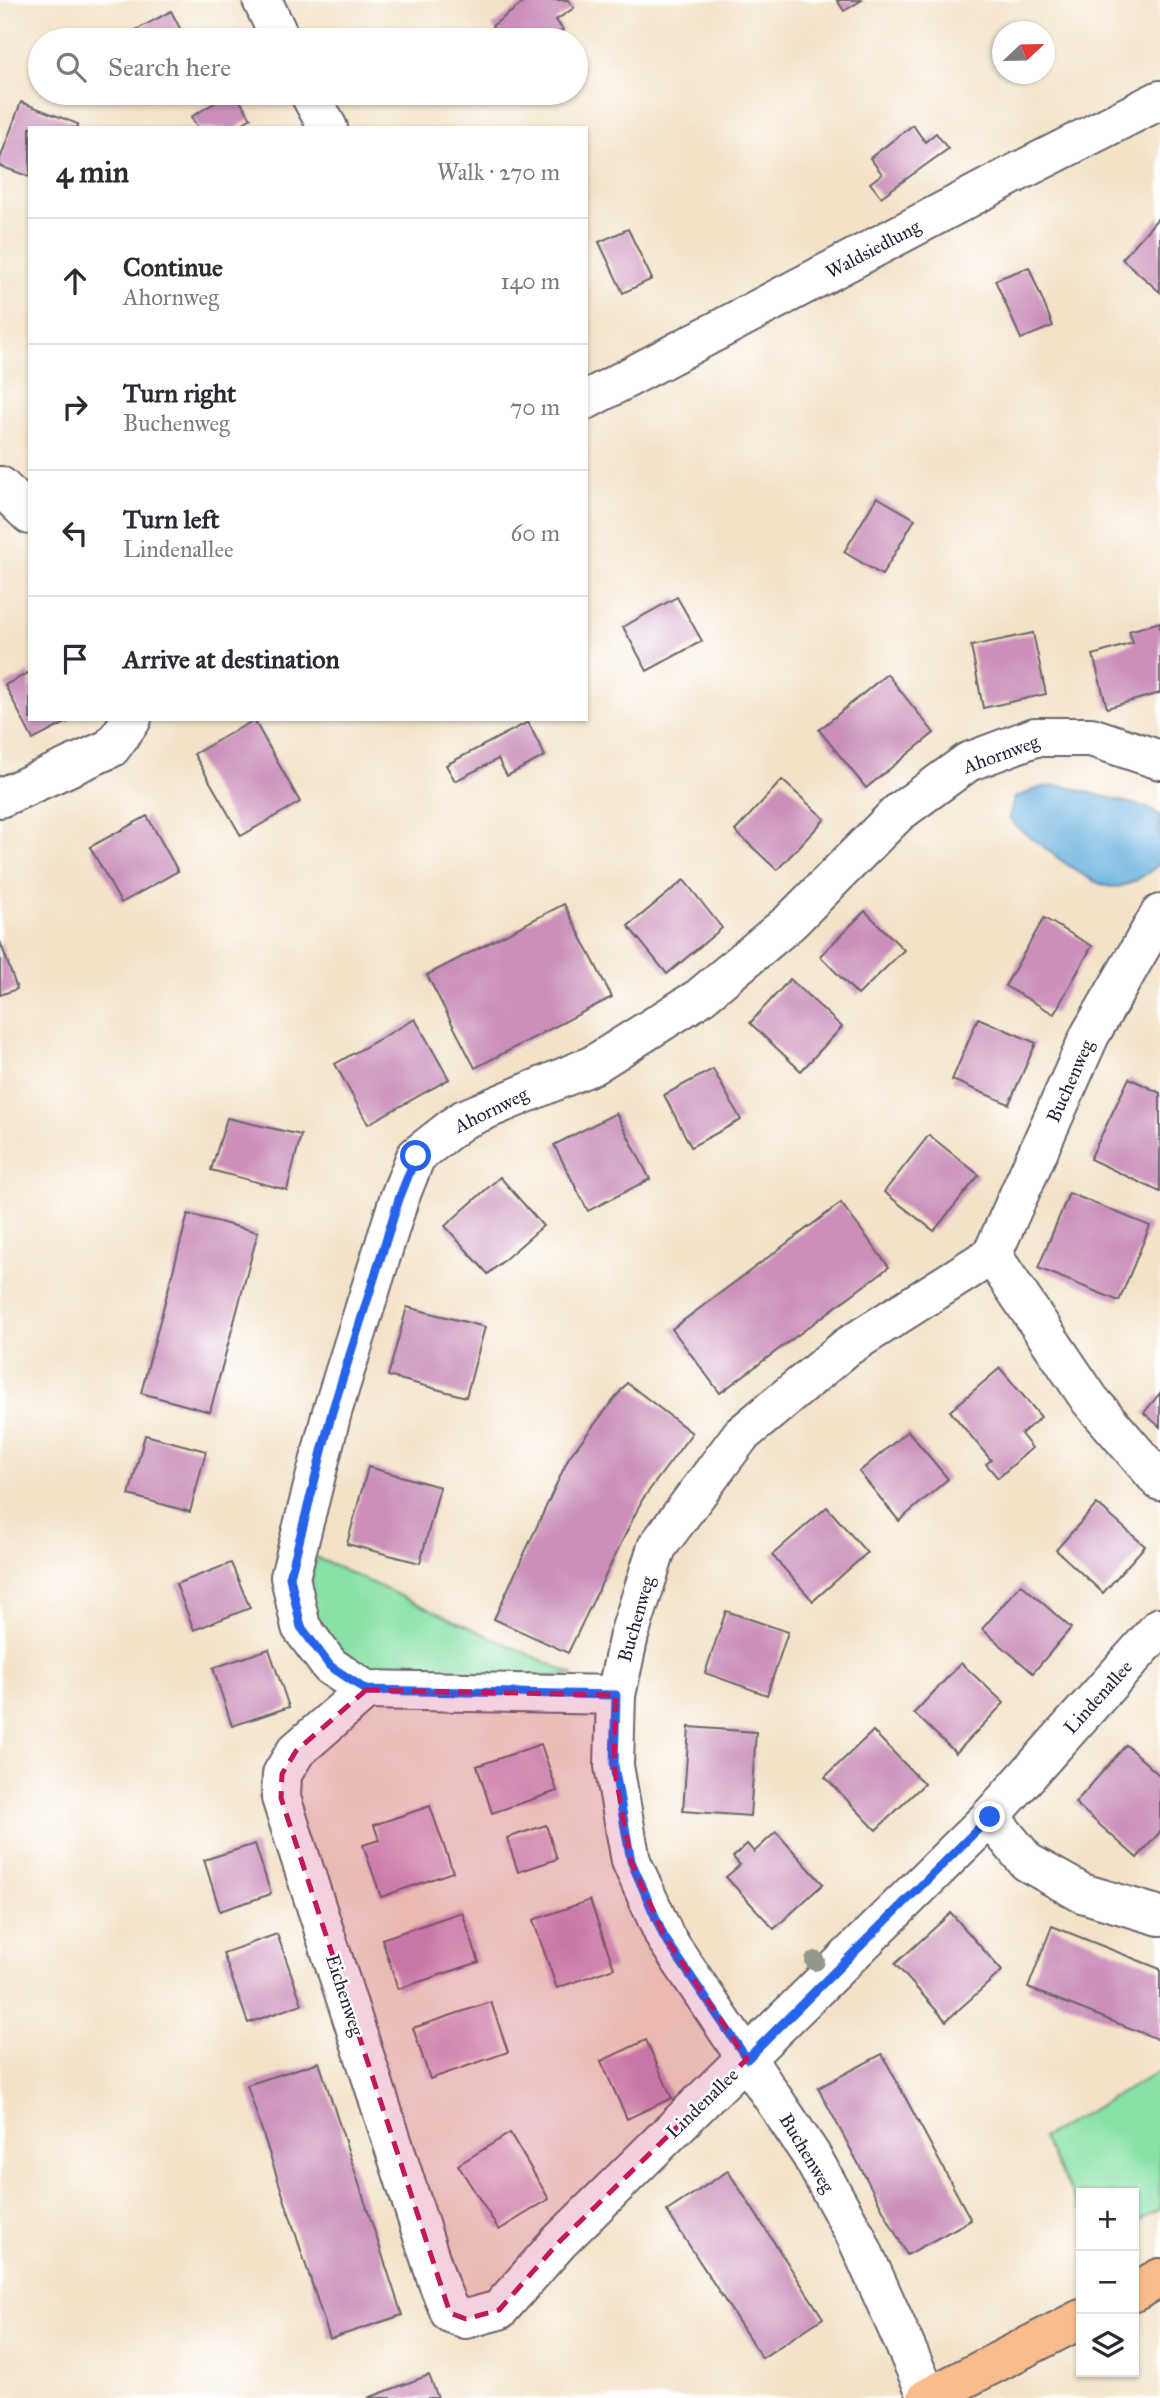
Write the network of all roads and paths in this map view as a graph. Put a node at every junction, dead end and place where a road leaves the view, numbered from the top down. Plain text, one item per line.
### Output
1 (262, 0) edge
2 (275, 28) edge
3 (1160, 100) edge
4 (316, 105) edge
5 (327, 126) edge
6 (588, 399) edge
7 (0, 486) edge
8 (28, 513) edge
9 (131, 721) edge
10 (1160, 760) edge
11 (0, 798) edge
12 (1160, 914) edge
13 (992, 1255) junction
14 (1160, 1481) edge
15 (1160, 1627) edge
16 (366, 1690) junction
17 (616, 1695) junction
18 (990, 1817) junction
19 (1160, 1916) edge
20 (747, 2059) junction
21 (1160, 2278) edge
22 (1139, 2289) edge
23 (466, 2319) joint
24 (1076, 2322) edge
25 (927, 2398) edge

1 - 2 street
3 - 6 street, Waldsiedlung
4 - 5 street
7 - 8 street
9 - 11 street
10 - 16 street, Ahornweg
12 - 13 street, Buchenweg
13 - 14 street
13 - 17 street, Buchenweg
15 - 18 street, Lindenallee
16 - 17 street
16 - 23 street, Eichenweg
17 - 20 street, Buchenweg
18 - 19 street
18 - 20 street, Lindenallee
20 - 23 street, Lindenallee
20 - 25 street, Buchenweg
21 - 22 main road
24 - 25 main road

